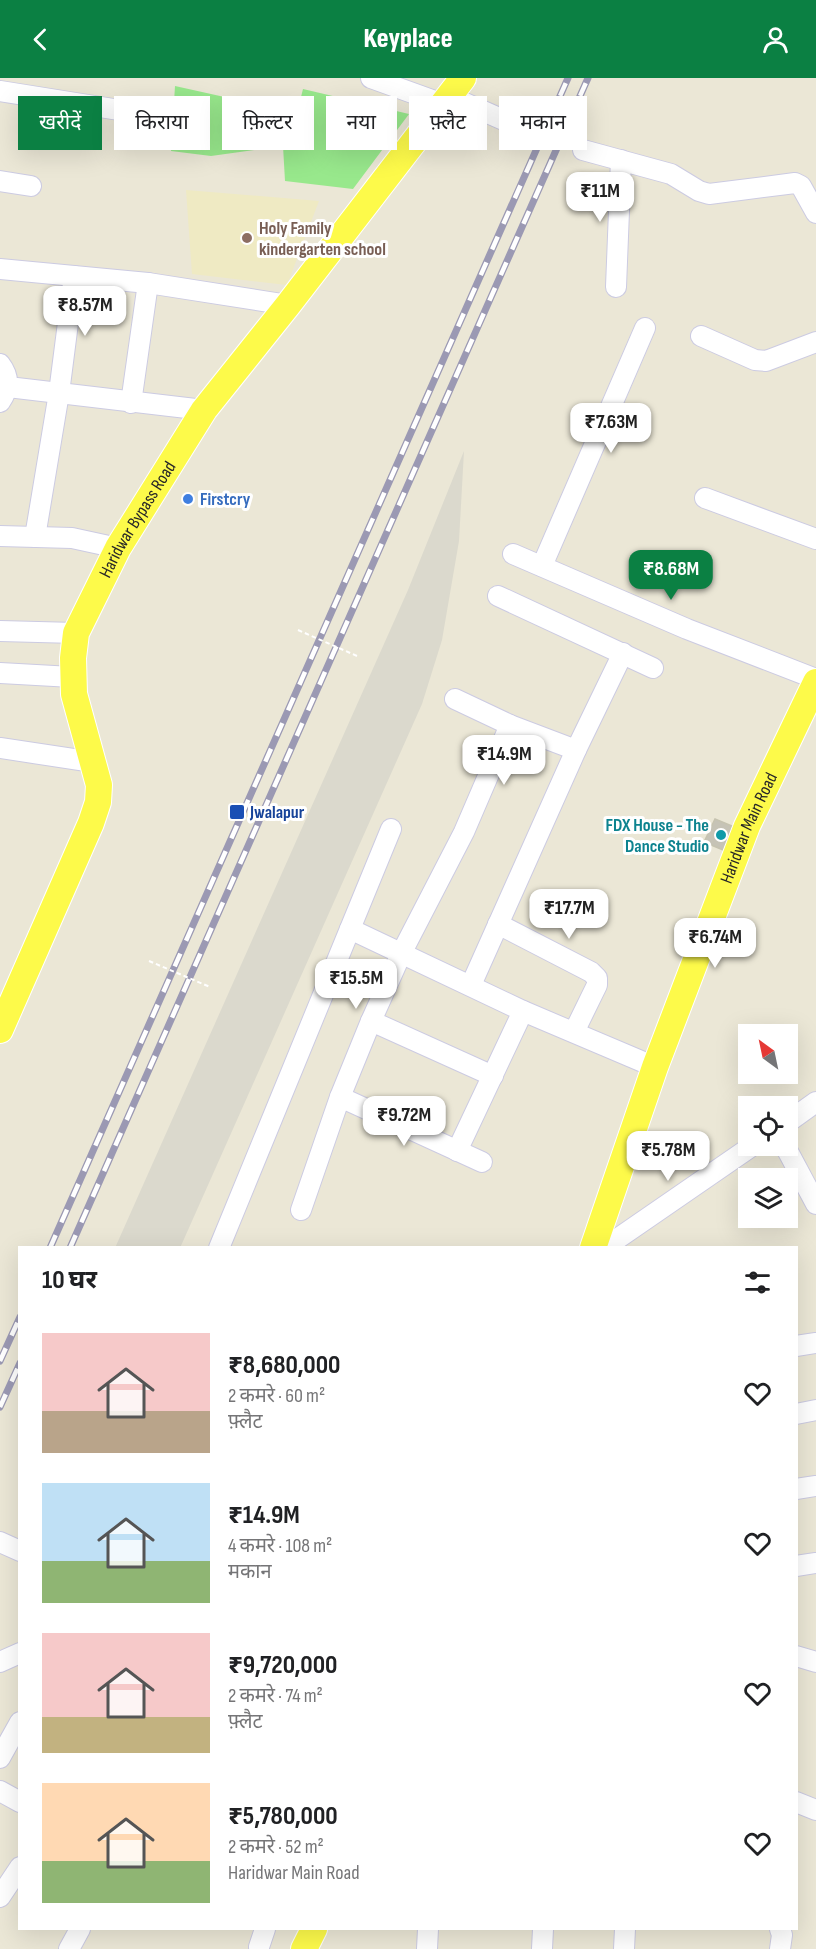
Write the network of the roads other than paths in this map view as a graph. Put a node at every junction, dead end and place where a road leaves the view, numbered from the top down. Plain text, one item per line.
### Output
1 (371, 78) edge
2 (0, 91) edge
3 (452, 93) edge
4 (114, 109) edge
5 (499, 116) edge
6 (583, 150) dead end
7 (621, 160) junction
8 (0, 181) edge
9 (31, 186) dead end
10 (816, 213) edge
11 (0, 269) edge
12 (74, 276) junction
13 (147, 284) junction
14 (616, 287) dead end
15 (288, 305) junction
16 (645, 328) dead end
17 (701, 336) dead end
18 (816, 342) edge
19 (0, 364) edge
20 (59, 393) junction
21 (4, 394) edge
22 (131, 403) junction
23 (204, 410) junction
24 (705, 498) dead end
25 (0, 536) edge
26 (35, 537) junction
27 (816, 539) edge
28 (118, 548) junction
29 (513, 554) dead end
30 (542, 566) junction
31 (498, 596) dead end
32 (0, 632) edge
33 (76, 633) junction
34 (623, 653) junction
35 (653, 668) dead end
36 (0, 673) edge
37 (72, 677) junction
38 (816, 680) edge
39 (455, 699) dead end
40 (816, 720) edge
41 (510, 725) junction
42 (0, 748) edge
43 (576, 750) junction
44 (93, 762) junction
45 (391, 830) dead end
46 (498, 924) junction
47 (350, 929) junction
48 (402, 952) junction
49 (471, 985) junction
50 (523, 1011) junction
51 (371, 1021) junction
52 (0, 1030) edge
53 (574, 1032) junction
54 (655, 1066) junction
55 (493, 1076) junction
56 (340, 1097) junction
57 (816, 1102) edge
58 (798, 1115) edge
59 (456, 1151) junction
60 (738, 1156) edge
61 (790, 1156) edge
62 (482, 1162) dead end
63 (816, 1204) edge
64 (301, 1210) dead end
65 (220, 1246) edge
66 (595, 1246) edge
67 (595, 1246) edge
68 (607, 1246) edge
69 (816, 1343) edge
70 (798, 1346) edge
71 (816, 1410) edge
72 (798, 1414) edge
73 (816, 1486) edge
74 (798, 1489) edge
75 (0, 1542) edge
76 (18, 1550) edge
77 (816, 1563) edge
78 (798, 1566) edge
79 (18, 1654) edge
80 (798, 1657) edge
81 (0, 1662) edge
82 (816, 1662) edge
83 (18, 1726) edge
84 (0, 1758) edge
85 (0, 1791) edge
86 (18, 1801) edge
87 (798, 1803) edge
88 (816, 1809) edge
89 (18, 1870) edge
90 (0, 1897) edge
91 (79, 1930) edge
92 (314, 1930) edge
93 (327, 1930) edge
94 (428, 1930) edge
95 (543, 1930) edge
96 (625, 1930) edge
97 (780, 1930) edge
98 (69, 1949) edge
99 (304, 1949) edge
100 (318, 1949) edge
101 (427, 1949) edge
102 (542, 1949) edge
103 (624, 1949) edge
104 (780, 1949) edge

1 - 3 street
2 - 4 street
3 - 5 street
3 - 15 main road, Haridwar Bypass Road
6 - 7 street
7 - 10 street
7 - 14 street
8 - 9 street
11 - 12 street
12 - 13 street
12 - 20 street
13 - 15 street
13 - 22 street
15 - 23 main road, Haridwar Bypass Road
16 - 30 street
17 - 18 street
19 - 21 street
20 - 21 street
20 - 22 street
20 - 26 street
22 - 23 street
23 - 28 main road, Haridwar Bypass Road
24 - 27 street
25 - 26 street
26 - 28 street
28 - 33 main road, Haridwar Bypass Road
29 - 30 street
30 - 38 street
31 - 34 street
32 - 33 street
33 - 37 main road, Haridwar Bypass Road
34 - 35 street
34 - 43 street
36 - 37 street
37 - 44 main road, Haridwar Bypass Road
38 - 54 main road, Haridwar Main Road
39 - 41 street
40 - 67 main road, Haridwar Main Road
41 - 43 street
41 - 48 street
42 - 44 street
43 - 46 street
44 - 52 main road, Haridwar Bypass Road
45 - 47 street
46 - 49 street
46 - 53 street
47 - 48 street
47 - 65 street
48 - 49 street
48 - 51 street
49 - 50 street
50 - 53 street
50 - 55 street
51 - 55 street
51 - 56 street
53 - 54 street
54 - 66 main road, Haridwar Main Road
55 - 59 street
56 - 59 street
56 - 64 street
57 - 58 street
59 - 62 street
60 - 68 street
61 - 63 street
69 - 70 street
71 - 72 street
73 - 74 street
75 - 76 street
77 - 78 street
79 - 81 street
80 - 82 street
83 - 84 street
85 - 86 street
87 - 88 street
89 - 90 street
91 - 98 street
92 - 99 main road
93 - 100 main road
94 - 101 street
95 - 102 street
96 - 103 street
97 - 104 street

